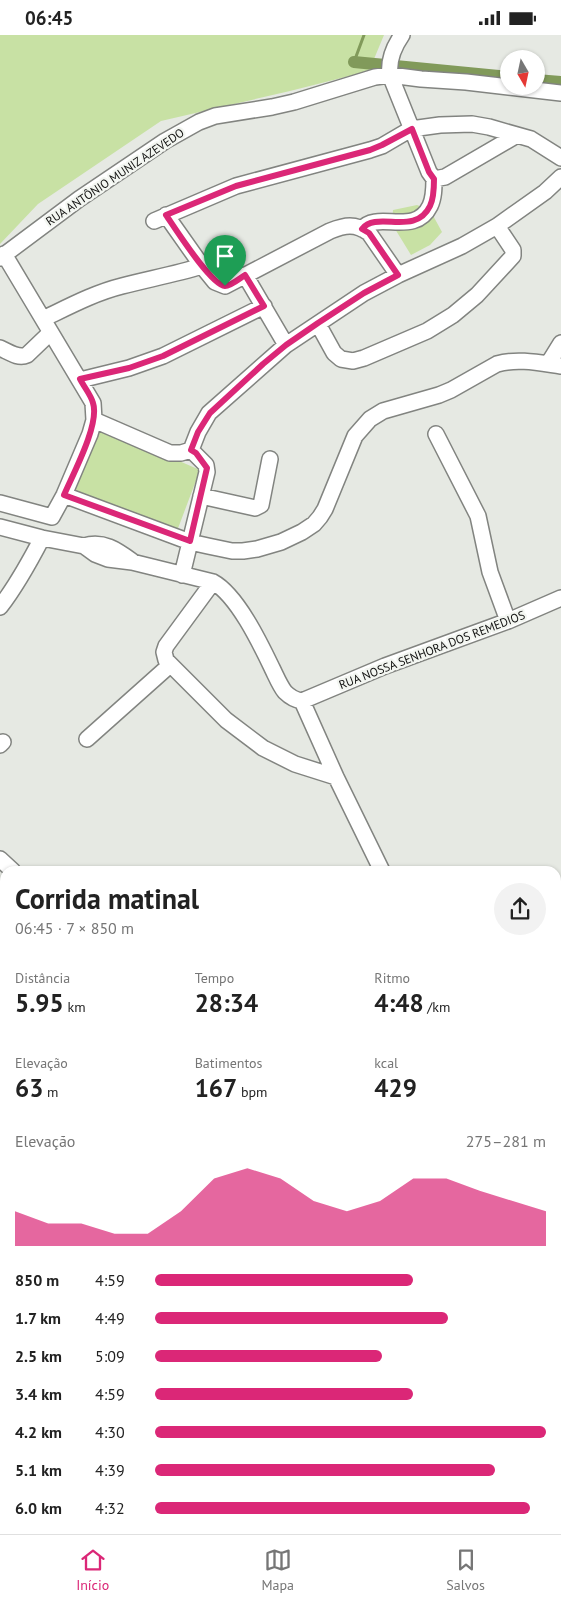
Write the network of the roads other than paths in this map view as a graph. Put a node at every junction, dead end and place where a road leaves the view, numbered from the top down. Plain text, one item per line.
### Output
1 (402, 35) edge
2 (390, 72) junction
3 (561, 93) edge
4 (412, 129) junction
5 (517, 135) junction
6 (561, 158) edge
7 (561, 177) edge
8 (434, 179) junction
9 (497, 226) junction
10 (362, 229) junction
11 (2, 256) edge
12 (202, 266) junction
13 (245, 275) junction
14 (398, 275) junction
15 (264, 306) junction
16 (43, 319) junction
17 (318, 323) junction
18 (50, 333) junction
19 (561, 343) edge
20 (286, 345) junction
21 (0, 348) edge
22 (554, 365) edge
23 (80, 379) junction
24 (94, 420) junction
25 (436, 434) dead end
26 (191, 450) junction
27 (270, 459) dead end
28 (64, 495) junction
29 (201, 496) junction
30 (0, 503) edge
31 (0, 527) edge
32 (42, 539) junction
33 (190, 541) junction
34 (182, 575) junction
35 (213, 582) junction
36 (561, 598) edge
37 (0, 607) edge
38 (508, 621) junction
39 (170, 665) junction
40 (302, 701) junction
41 (87, 739) dead end
42 (336, 777) junction
43 (380, 866) edge

1 - 2 street
2 - 3 street, RUA ANTÔNIO MUNIZ AZEVEDO
2 - 4 street
2 - 11 street, RUA ANTÔNIO MUNIZ AZEVEDO
4 - 5 street
4 - 8 street
4 - 12 street
5 - 6 street
5 - 8 street
7 - 9 street
8 - 10 street
9 - 14 street
9 - 17 street
10 - 13 street
10 - 14 street
11 - 16 street
12 - 13 street
12 - 16 street
13 - 15 street
14 - 17 street
15 - 20 street
15 - 23 street
16 - 18 street
17 - 20 street
18 - 21 street
18 - 23 street
19 - 22 street
20 - 26 street
22 - 33 street
23 - 24 street
24 - 26 street
24 - 28 street
25 - 38 street
26 - 29 street
27 - 29 street
28 - 30 street
28 - 33 street
29 - 33 street
31 - 32 street
32 - 34 street
32 - 37 street
33 - 34 street
34 - 35 street
35 - 39 street
35 - 40 street
36 - 38 street, RUA NOSSA SENHORA DOS REMEDIOS
38 - 40 street, RUA NOSSA SENHORA DOS REMEDIOS
39 - 41 street
39 - 42 street
40 - 42 street
42 - 43 street

